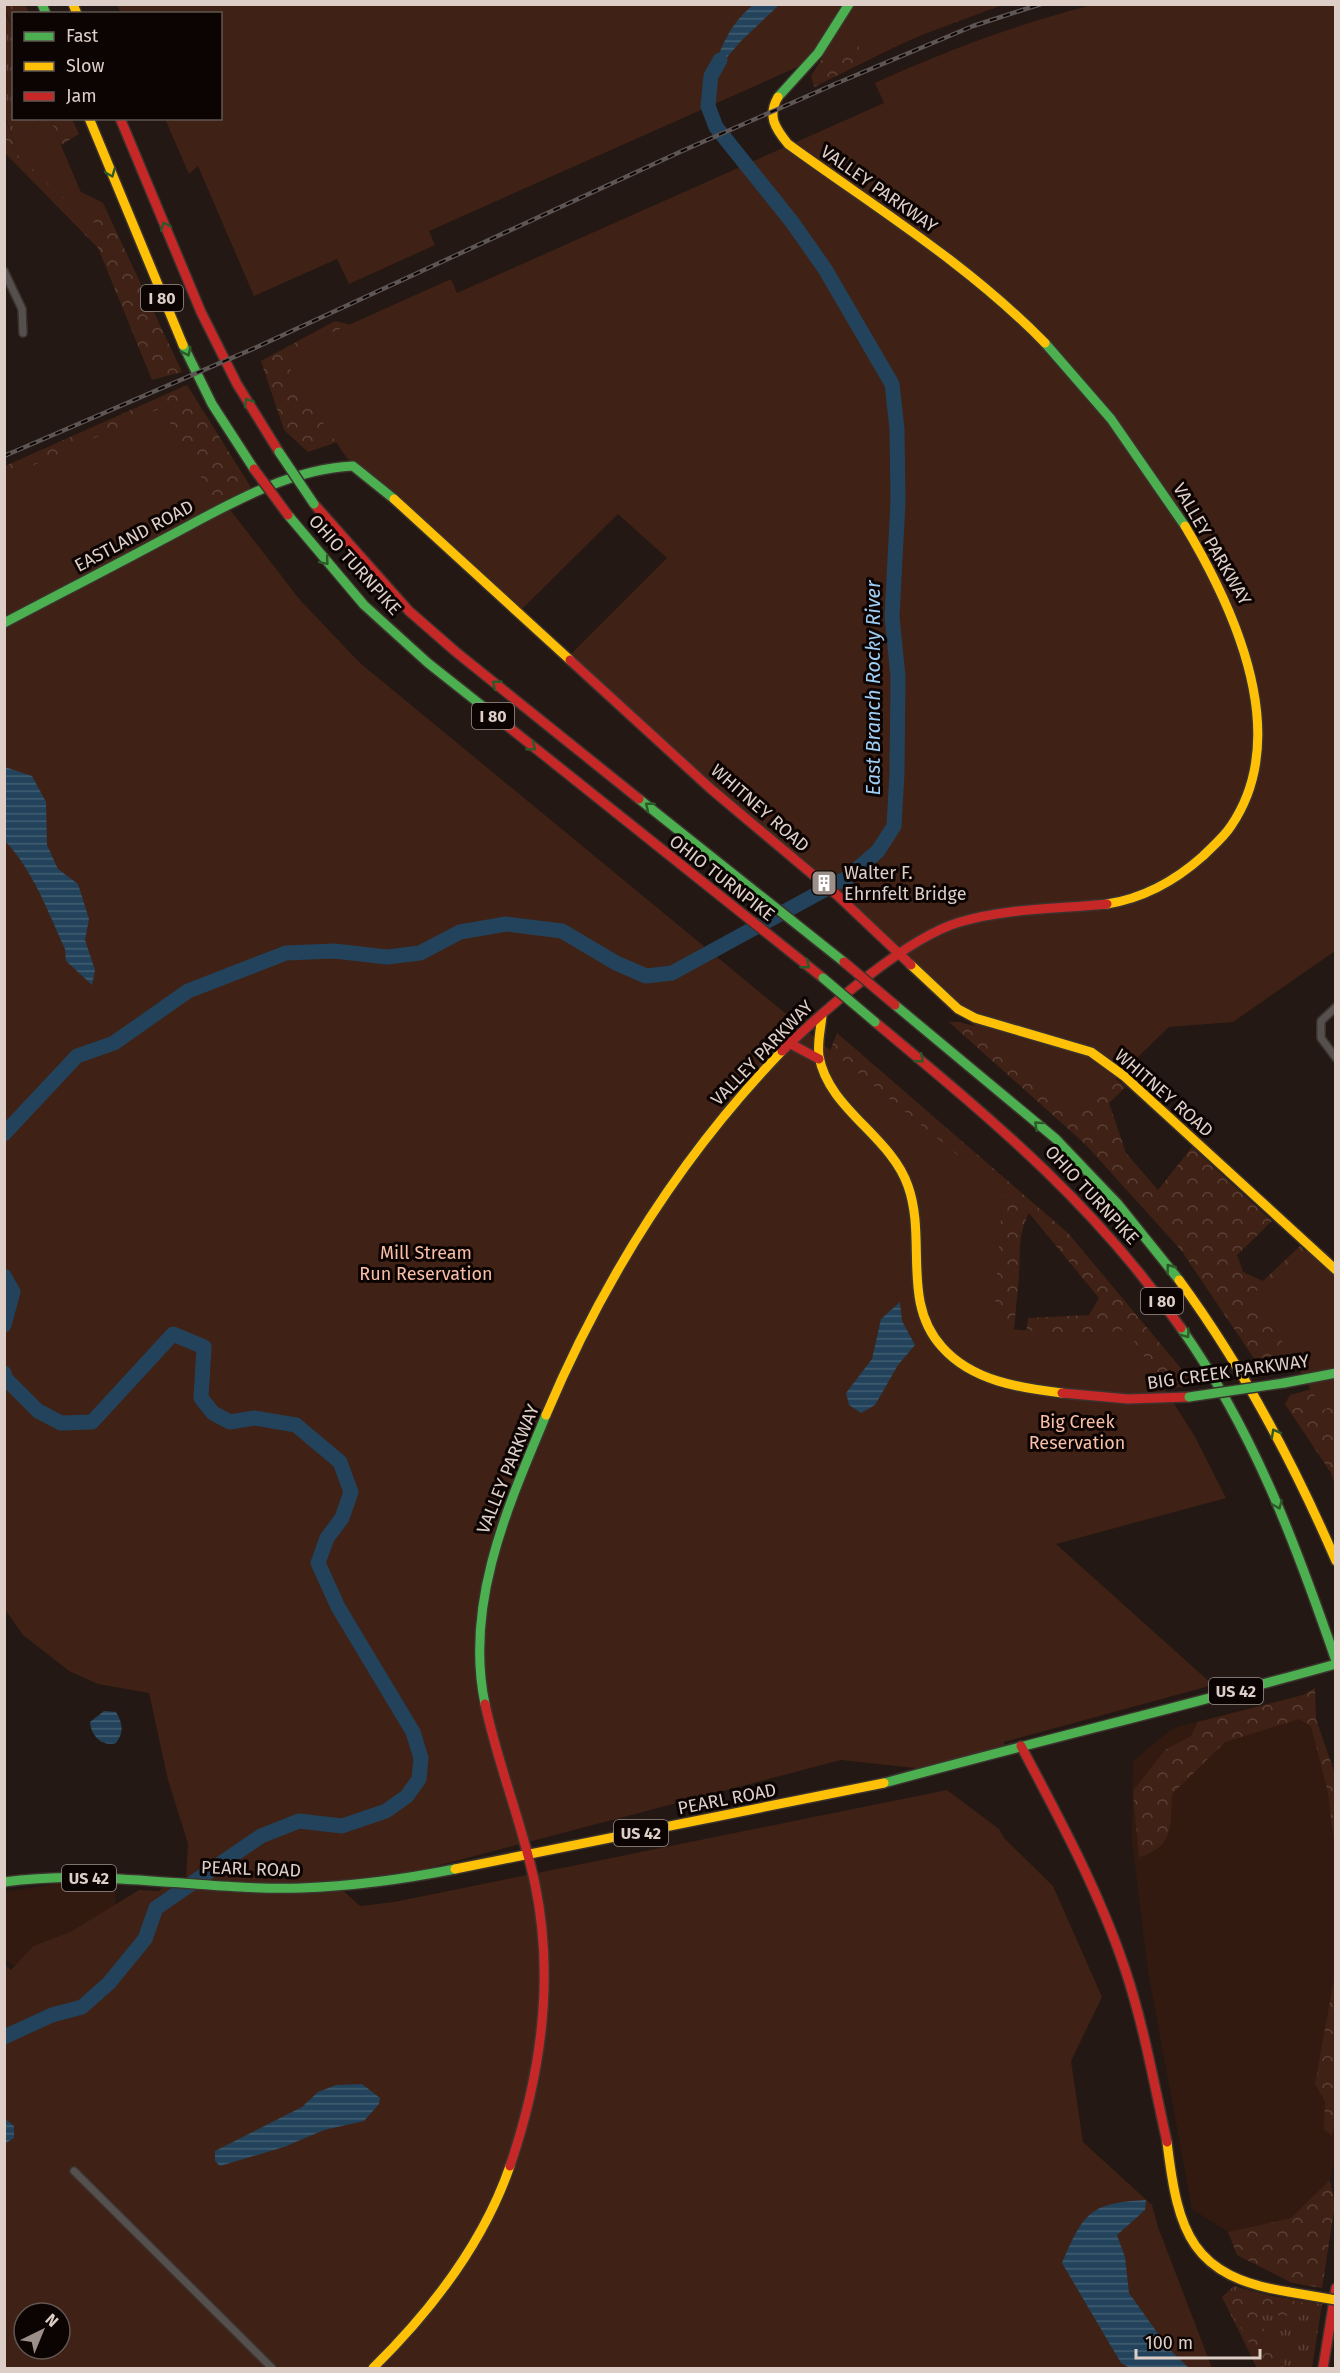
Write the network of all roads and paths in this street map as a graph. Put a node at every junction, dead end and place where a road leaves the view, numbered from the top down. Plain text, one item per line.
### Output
1 (849, 4) edge
2 (90, 120) edge
3 (121, 120) edge
4 (4, 270) edge
5 (23, 333) dead end
6 (282, 483) joint
7 (4, 623) edge
8 (899, 954) junction
9 (1333, 1009) edge
10 (822, 1015) junction
11 (789, 1043) junction
12 (1335, 1058) edge
13 (819, 1059) junction
14 (1335, 1270) edge
15 (1335, 1371) edge
16 (1335, 1561) edge
17 (1335, 1663) edge
18 (1022, 1746) junction
19 (527, 1855) junction
20 (4, 1882) edge
21 (74, 2170) dead end
22 (1335, 2288) edge
23 (1290, 2290) junction
24 (1335, 2295) edge
25 (1335, 2300) edge
26 (272, 2368) edge
27 (373, 2368) edge
28 (1323, 2368) edge

1 - 8 main road, VALLEY PARKWAY
2 -> 17 main road, OHIO TURNPIKE / I 80, bridge
16 -> 3 main road, OHIO TURNPIKE / I 80, bridge
4 - 5 street
6 - 7 main road, EASTLAND ROAD
6 - 8 main road, WHITNEY ROAD
8 - 10 main road, VALLEY PARKWAY
8 - 14 main road, WHITNEY ROAD
9 - 12 street
10 - 11 main road, VALLEY PARKWAY
10 - 13 main road
11 - 13 main road
11 - 19 main road, VALLEY PARKWAY
13 - 15 main road, BIG CREEK PARKWAY, bridge
17 - 18 main road, PEARL ROAD / US 42
18 - 19 main road, PEARL ROAD / US 42
18 - 23 main road
19 - 20 main road, PEARL ROAD / US 42
19 - 27 main road, VALLEY PARKWAY
21 - 26 street
22 - 28 main road
23 - 24 main road
23 - 25 main road, bridge

